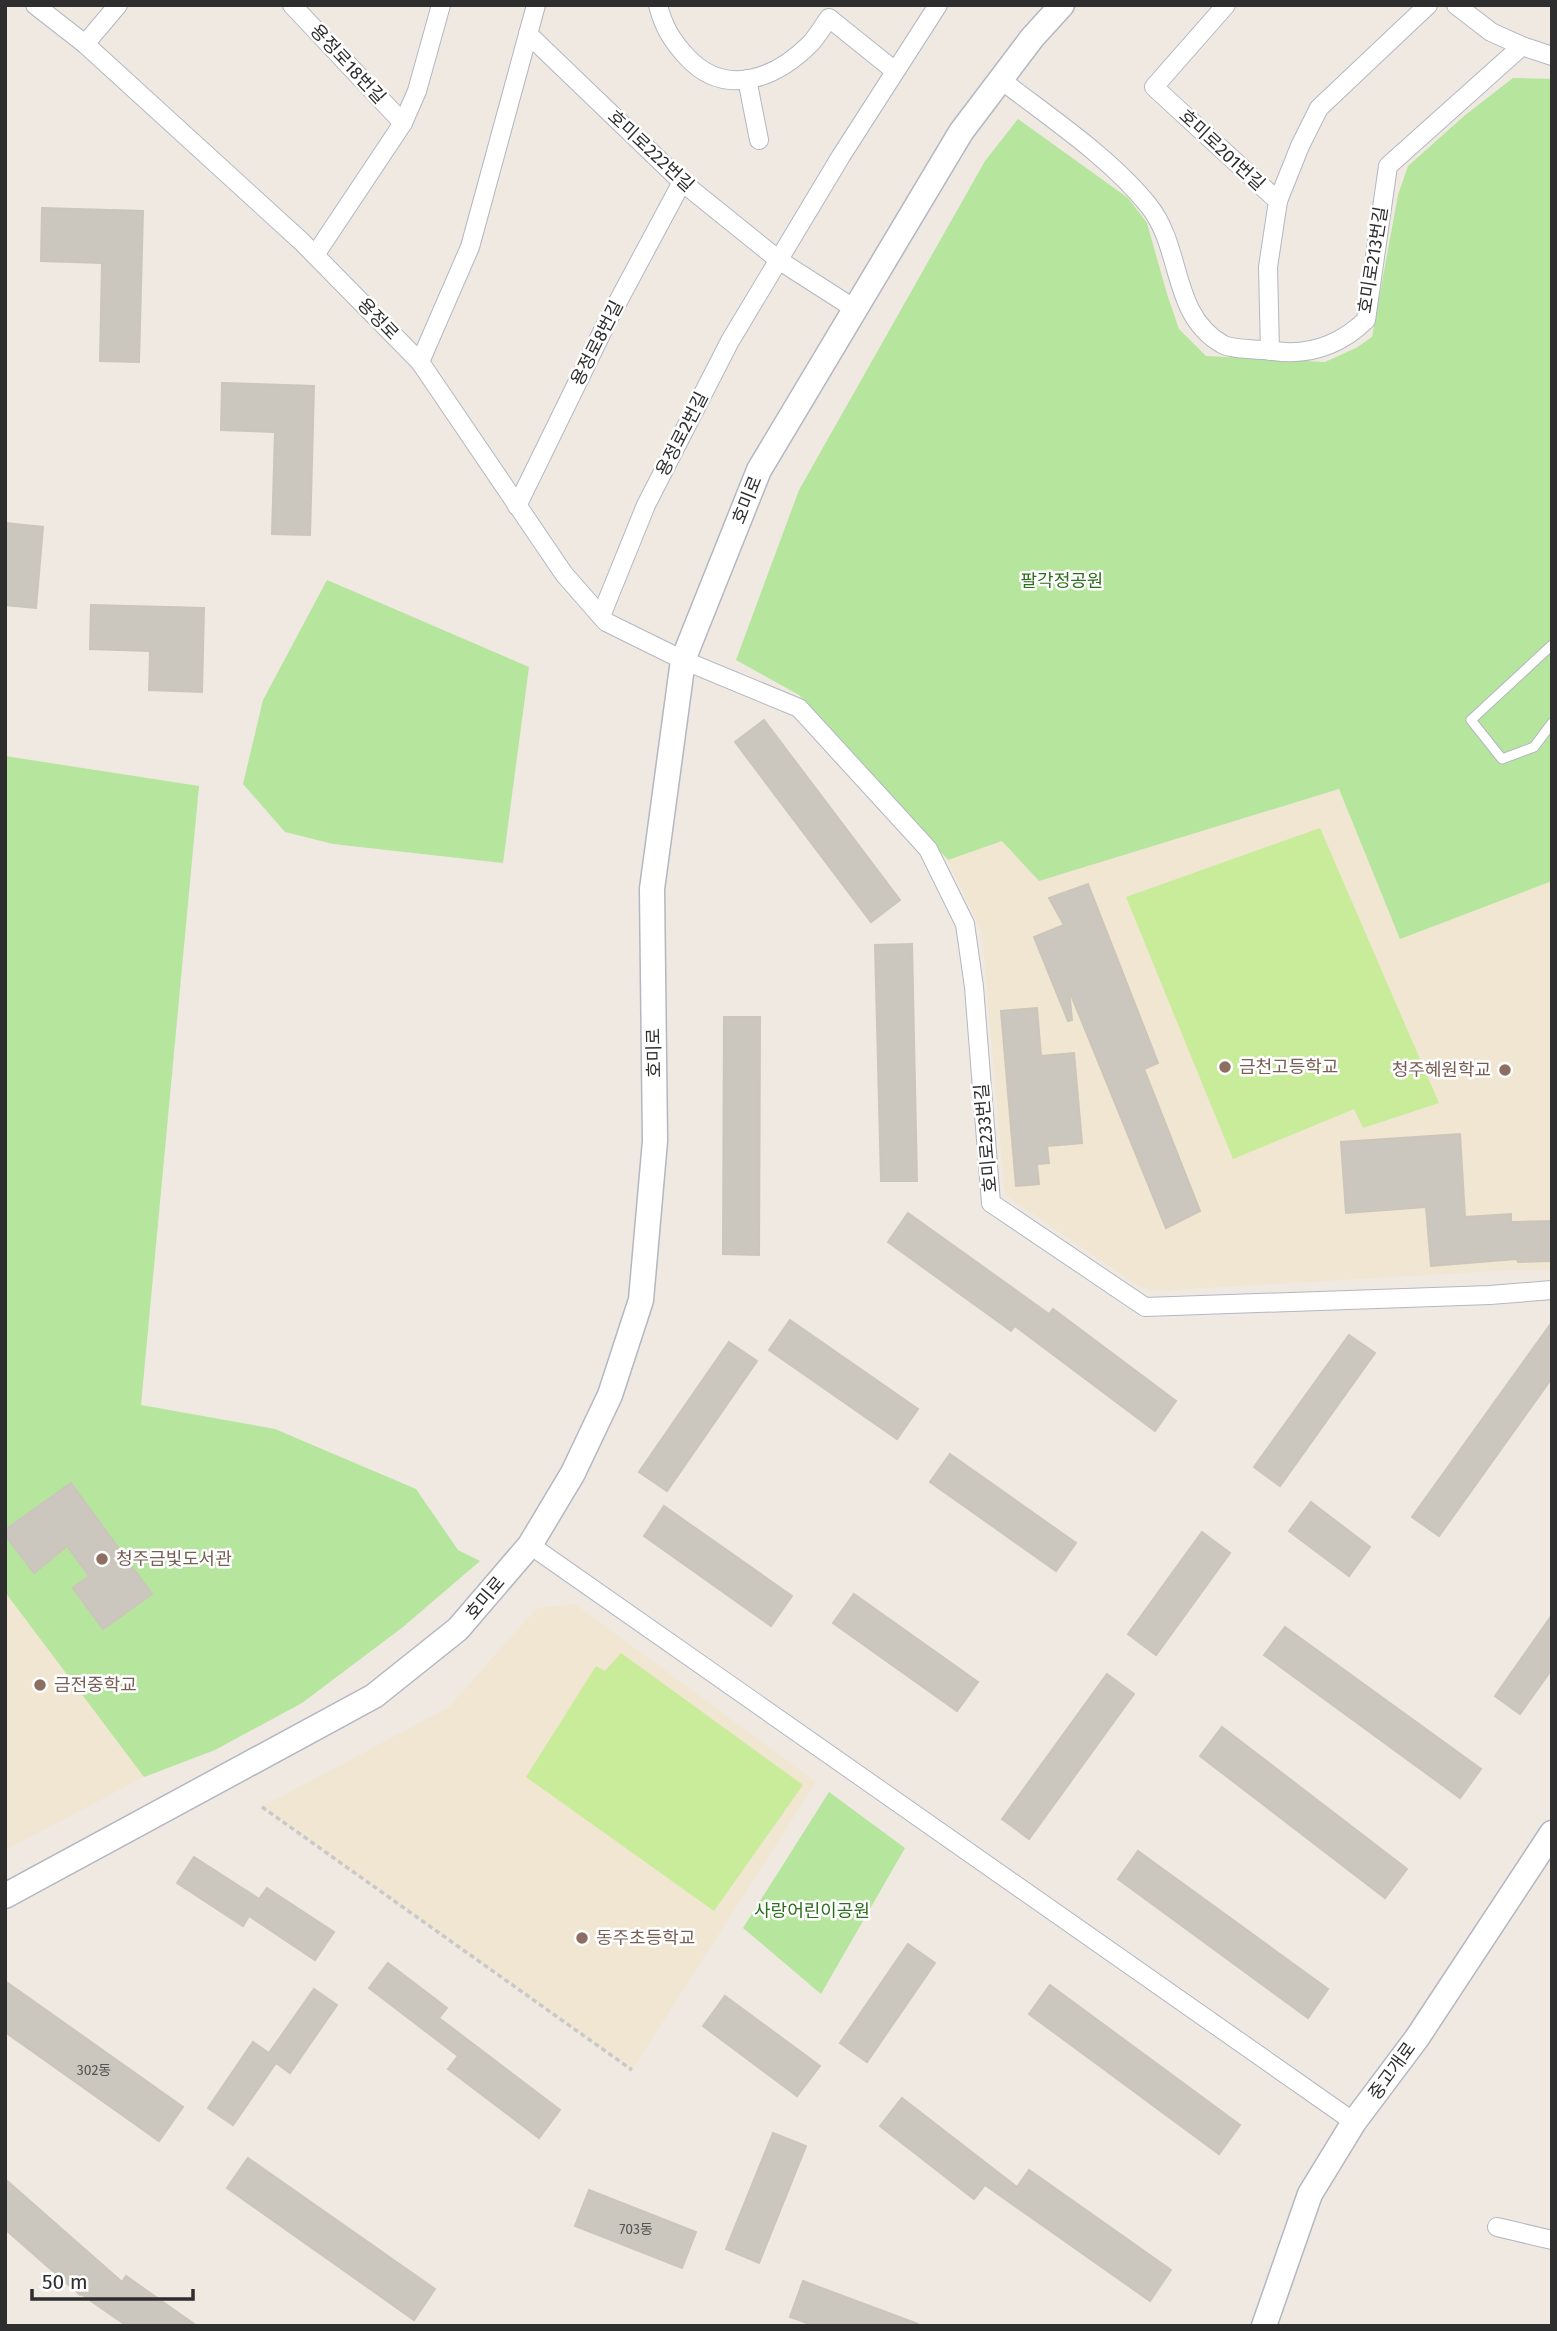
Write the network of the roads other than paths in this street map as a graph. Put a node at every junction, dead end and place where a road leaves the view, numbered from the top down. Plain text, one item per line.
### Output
1 (35, 5) edge
2 (118, 5) edge
3 (292, 5) edge
4 (441, 5) edge
5 (536, 5) edge
6 (658, 5) edge
7 (938, 5) edge
8 (1062, 5) edge
9 (1226, 5) edge
10 (1428, 5) edge
11 (1456, 5) edge
12 (831, 11) edge
13 (528, 34) junction
14 (85, 44) junction
15 (1522, 46) junction
16 (1552, 56) edge
17 (895, 71) junction
18 (747, 79) junction
19 (1000, 79) junction
20 (403, 123) junction
21 (759, 140) dead end
22 (682, 182) junction
23 (1278, 201) junction
24 (315, 255) junction
25 (780, 261) junction
26 (855, 309) junction
27 (1270, 351) junction
28 (421, 362) junction
29 (517, 506) junction
30 (601, 616) junction
31 (1552, 645) edge
32 (683, 660) junction
33 (1552, 723) edge
34 (1552, 1290) edge
35 (530, 1545) junction
36 (1549, 1844) edge
37 (5, 1896) edge
38 (1354, 2122) junction
39 (1497, 2227) dead end
40 (1552, 2240) edge
41 (1264, 2326) edge

1 - 14 street, 용정로
2 - 14 street
3 - 20 street, 용정로18번길
4 - 20 street, 용정로18번길
5 - 13 street
6 - 18 street
7 - 17 street
8 - 19 street, 호미로
9 - 23 street, 호미로201번길
10 - 23 street, 호미로201번길
11 - 15 street
12 - 17 street
12 - 18 street
13 - 22 street, 호미로222번길
13 - 28 street
14 - 24 street, 용정로
15 - 16 street
15 - 27 street, 호미로213번길
17 - 25 street
18 - 21 street
19 - 26 street, 호미로
19 - 27 street, 호미로213번길
20 - 24 street, 용정로18번길
22 - 25 street, 호미로222번길
22 - 29 street, 용정로8번길
23 - 27 street
24 - 28 street, 용정로
25 - 26 street, 호미로222번길
25 - 30 street, 용정로2번길
26 - 32 street, 호미로
28 - 29 street, 용정로
29 - 30 street, 용정로
30 - 32 street, 용정로
31 - 33 lane
32 - 34 street, 호미로233번길
32 - 35 street, 호미로
35 - 37 street, 호미로
35 - 38 street
36 - 38 street, 중고개로
38 - 41 street, 중고개로
39 - 40 street

